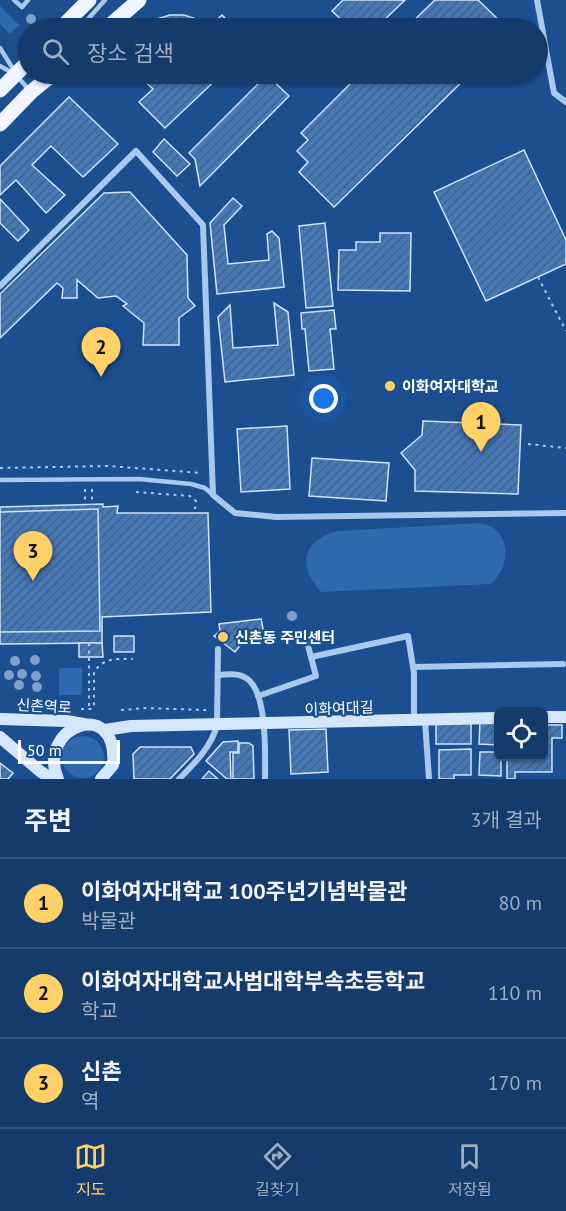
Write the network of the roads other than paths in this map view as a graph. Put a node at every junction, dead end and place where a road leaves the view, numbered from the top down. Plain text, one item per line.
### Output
1 (14, 0) edge
2 (28, 0) edge
3 (89, 0) edge
4 (105, 0) edge
5 (139, 0) edge
6 (537, 0) edge
7 (71, 18) edge
8 (89, 18) edge
9 (118, 18) edge
10 (540, 18) edge
11 (0, 48) edge
12 (548, 60) edge
13 (0, 66) edge
14 (16, 75) junction
15 (18, 77) edge
16 (24, 84) edge
17 (36, 84) edge
18 (41, 84) edge
19 (0, 90) edge
20 (31, 92) junction
21 (566, 102) edge
22 (0, 124) edge
23 (0, 286) edge
24 (0, 480) edge
25 (213, 495) junction
26 (566, 513) edge
27 (307, 642) dead end
28 (218, 649) dead end
29 (311, 657) junction
30 (563, 664) dead end
31 (413, 667) junction
32 (218, 675) junction
33 (258, 696) junction
34 (548, 717) edge
35 (566, 717) edge
36 (494, 718) edge
37 (0, 719) edge
38 (419, 721) junction
39 (85, 724) junction
40 (217, 725) junction
41 (264, 725) junction
42 (105, 730) junction
43 (0, 737) edge
44 (113, 765) junction
45 (53, 779) edge
46 (58, 779) edge
47 (101, 779) edge
48 (114, 779) edge
49 (179, 779) edge
50 (265, 779) edge
51 (429, 779) edge

1 - 2 lane
3 - 7 main road
4 - 8 lane
5 - 9 main road
6 - 10 street
11 - 14 lane
12 - 21 street
13 - 14 lane
14 - 15 lane
14 - 19 main road
16 - 20 lane
17 - 20 lane
18 - 20 main road
20 - 22 main road
23 - 25 street
24 - 25 lane
25 - 26 street
27 - 29 street, 이화여대길
28 - 32 street
29 - 31 street
29 - 33 street, 이화여대길
30 - 31 street
31 - 38 street
32 - 33 street
32 - 40 street
33 - 41 street
34 - 35 street
36 - 38 street, 이화여대길
37 - 39 street, 신촌역로
38 - 41 street, 이화여대길
38 - 51 street
39 - 42 street, 신촌역로
39 - 46 street
40 - 41 street, 이화여대길
40 - 42 street, 이화여대길
40 - 49 street
41 - 50 street
42 - 44 street
43 - 45 street
44 - 47 street
44 - 48 street

